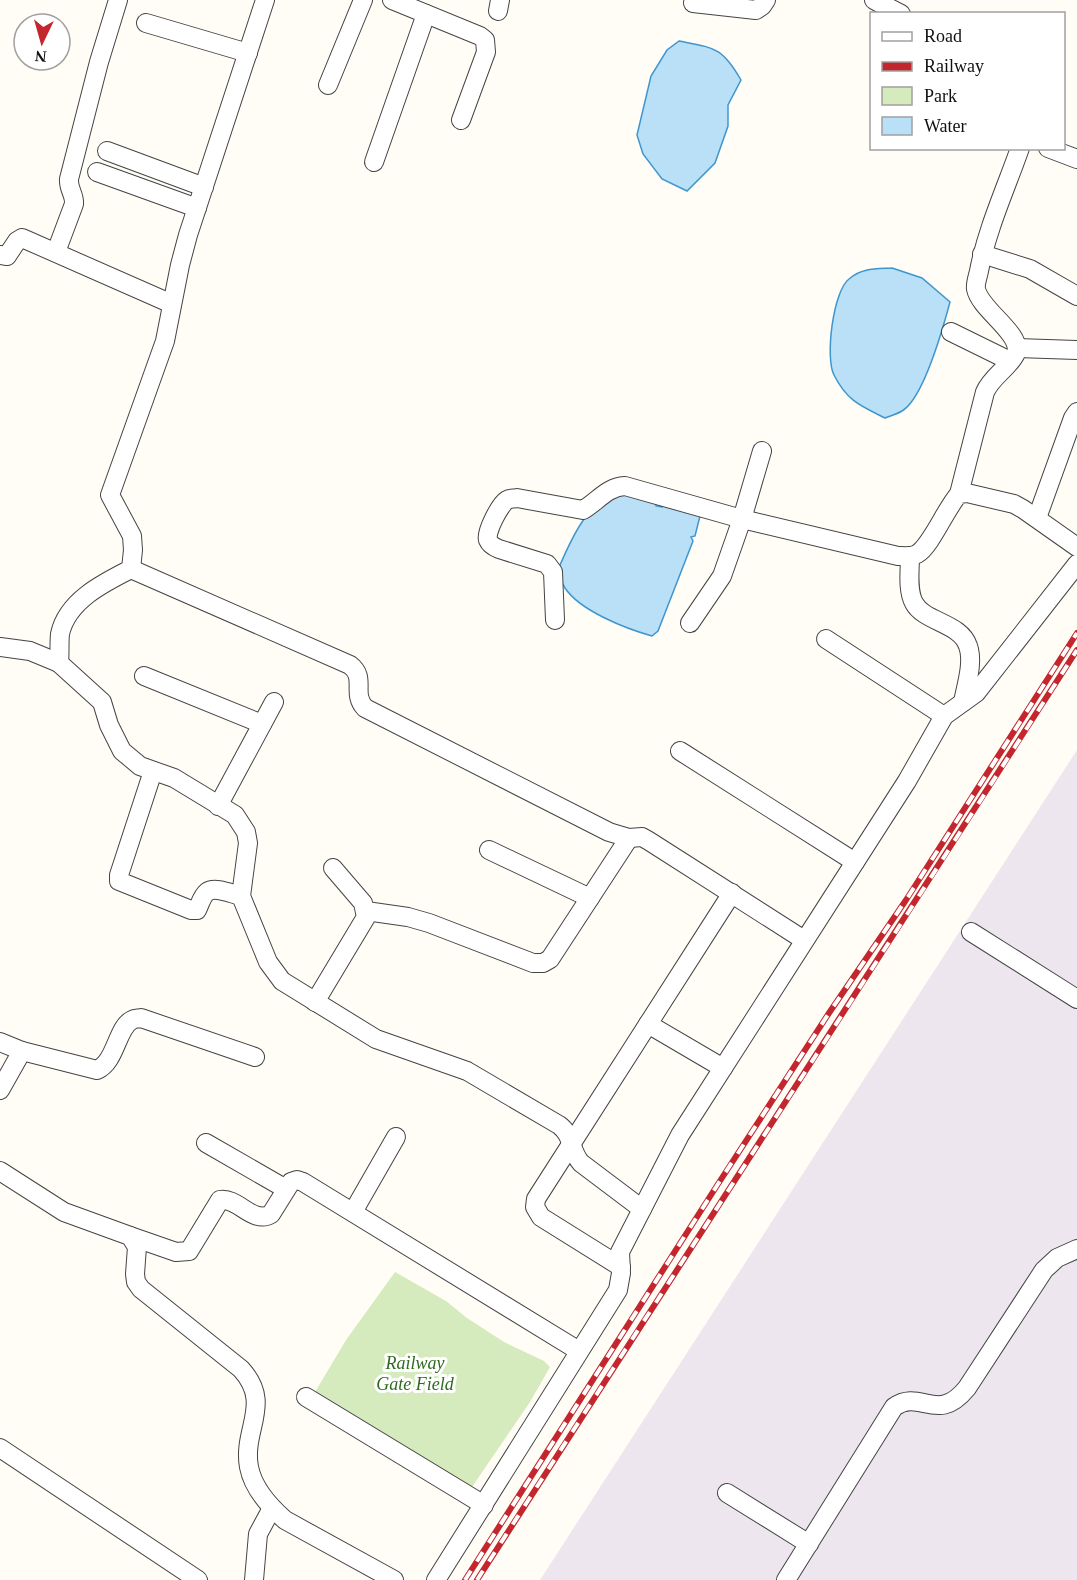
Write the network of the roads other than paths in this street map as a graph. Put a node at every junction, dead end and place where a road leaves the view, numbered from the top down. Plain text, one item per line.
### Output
1 (118, 0) edge
2 (265, 0) edge
3 (363, 0) edge
4 (766, 0) edge
5 (873, 0) edge
6 (397, 1) edge
7 (693, 3) dead end
8 (897, 12) edge
9 (426, 14) junction
10 (146, 23) dead end
11 (248, 53) junction
12 (328, 85) dead end
13 (461, 120) dead end
14 (1019, 150) edge
15 (1053, 150) edge
16 (107, 151) dead end
17 (1077, 159) edge
18 (374, 162) dead end
19 (97, 172) dead end
20 (204, 187) junction
21 (197, 208) junction
22 (56, 252) junction
23 (982, 254) junction
24 (0, 255) edge
25 (1077, 296) edge
26 (172, 304) junction
27 (951, 332) dead end
28 (1077, 350) edge
29 (1014, 354) junction
30 (1077, 412) edge
31 (762, 451) dead end
32 (959, 494) junction
33 (1037, 518) junction
34 (742, 519) junction
35 (1077, 547) edge
36 (910, 556) junction
37 (1077, 564) edge
38 (131, 569) junction
39 (555, 620) dead end
40 (690, 623) dead end
41 (825, 639) dead end
42 (2, 653) edge
43 (59, 663) junction
44 (144, 676) dead end
45 (274, 702) dead end
46 (963, 702) junction
47 (944, 716) junction
48 (262, 724) junction
49 (680, 751) dead end
50 (153, 771) junction
51 (218, 806) junction
52 (629, 838) junction
53 (489, 850) dead end
54 (855, 862) junction
55 (333, 868) dead end
56 (732, 893) junction
57 (241, 896) junction
58 (590, 898) junction
59 (366, 911) junction
60 (971, 932) dead end
61 (804, 940) junction
62 (1077, 999) edge
63 (315, 1002) junction
64 (648, 1024) junction
65 (0, 1042) edge
66 (22, 1051) junction
67 (255, 1057) dead end
68 (723, 1068) junction
69 (0, 1090) edge
70 (396, 1137) dead end
71 (206, 1143) dead end
72 (572, 1143) junction
73 (0, 1171) edge
74 (286, 1190) junction
75 (642, 1209) junction
76 (353, 1212) junction
77 (130, 1236) junction
78 (1077, 1249) edge
79 (621, 1267) junction
80 (579, 1352) junction
81 (306, 1397) dead end
82 (0, 1448) edge
83 (727, 1493) dead end
84 (484, 1505) junction
85 (272, 1508) junction
86 (809, 1544) junction
87 (198, 1580) edge
88 (254, 1580) edge
89 (394, 1580) edge
90 (436, 1580) edge
91 (786, 1580) edge

1 - 22 street
2 - 11 street
3 - 12 street
4 - 7 street
5 - 8 street
6 - 9 street
9 - 13 street
9 - 18 street
10 - 11 street
11 - 20 street
14 - 23 street
15 - 17 street
16 - 20 street
19 - 21 street
20 - 21 street
21 - 26 street
22 - 24 street
22 - 26 street
23 - 25 street
23 - 29 street
26 - 38 street
27 - 29 street
28 - 29 street
29 - 32 street
30 - 33 street
31 - 34 street
32 - 33 street
32 - 36 street
33 - 35 street
34 - 36 street
34 - 39 street
34 - 40 street
36 - 46 street
37 - 46 street
38 - 43 street
38 - 52 street
41 - 47 street
42 - 43 street
43 - 50 street
44 - 48 street
45 - 48 street
46 - 47 street
47 - 54 street
48 - 51 street
49 - 54 street
50 - 51 street
50 - 57 street
51 - 57 street
52 - 56 street
52 - 58 street
53 - 58 street
54 - 61 street
55 - 59 street
56 - 61 street
56 - 64 street
57 - 63 street
58 - 59 street
59 - 63 street
60 - 62 street
61 - 68 street
63 - 72 street
64 - 68 street
64 - 72 street
65 - 66 street
66 - 67 street
66 - 69 street
68 - 75 street
70 - 76 street
71 - 74 street
72 - 75 street
72 - 79 street
73 - 77 street
74 - 76 street
74 - 77 street
75 - 79 street
76 - 80 street
77 - 85 street
78 - 86 street
79 - 80 street
80 - 84 street
81 - 84 street
82 - 87 street
83 - 86 street
84 - 90 street
85 - 88 street
85 - 89 street
86 - 91 street

